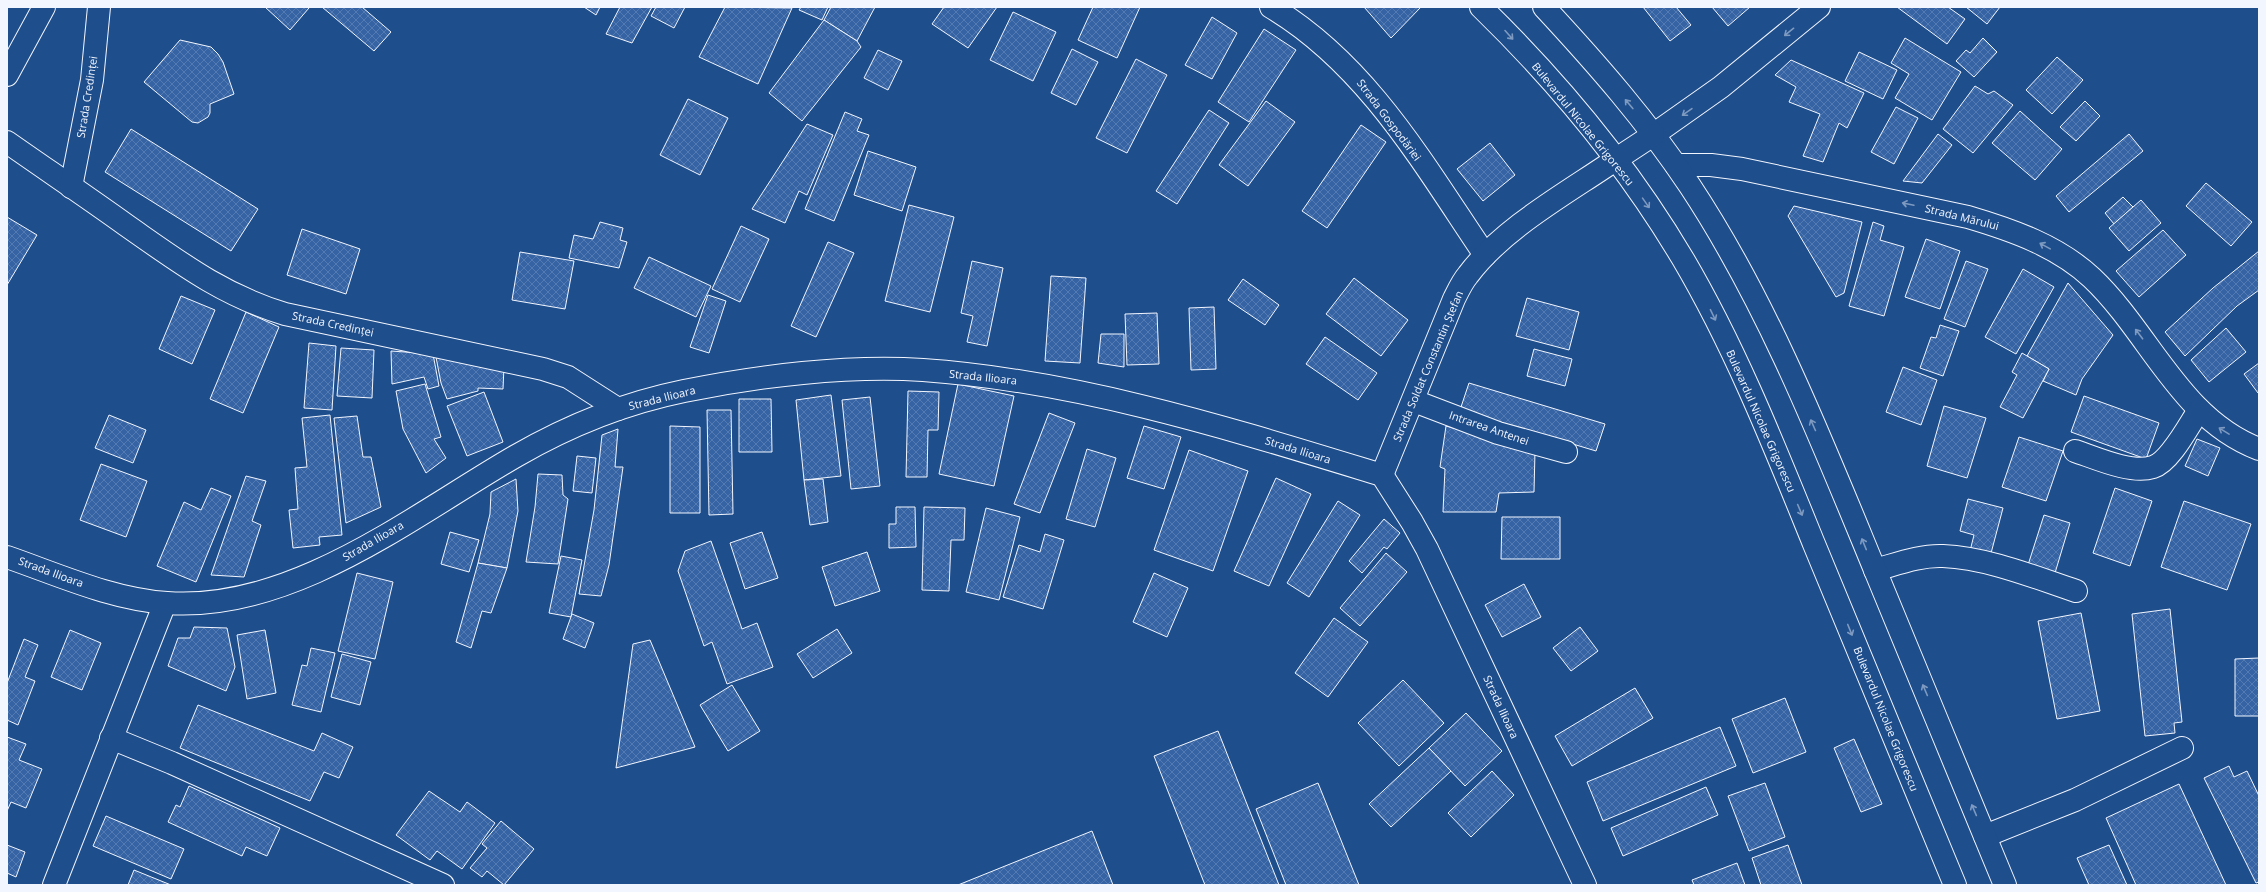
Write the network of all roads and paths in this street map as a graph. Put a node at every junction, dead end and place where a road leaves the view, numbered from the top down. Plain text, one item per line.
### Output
1 (44, 7) edge
2 (99, 7) edge
3 (1272, 7) edge
4 (1481, 7) edge
5 (1544, 7) edge
6 (1820, 7) edge
7 (7, 75) edge
8 (1653, 135) junction
9 (7, 142) edge
10 (1615, 160) junction
11 (1676, 165) junction
12 (71, 187) junction
13 (1485, 255) junction
14 (1414, 401) junction
15 (618, 409) junction
16 (2199, 410) junction
17 (2259, 449) edge
18 (2075, 451) dead end
19 (1566, 452) dead end
20 (1382, 475) junction
21 (7, 557) edge
22 (1875, 570) junction
23 (2076, 591) dead end
24 (165, 603) junction
25 (111, 738) junction
26 (2182, 748) dead end
27 (1985, 836) junction
28 (54, 885) edge
29 (444, 885) edge
30 (1585, 885) edge
31 (1955, 885) edge
32 (2005, 885) edge

1 - 7 street
2 - 12 street, Strada Credinței
3 - 13 street, Strada Gospodăriei
4 -> 10 street, Bulevardul Nicolae Grigorescu
8 -> 5 street
6 -> 8 street
8 - 10 street, Strada Soldat Constantin Ștefan
8 - 11 street
9 - 12 street, Strada Credinței
10 - 13 street, Strada Soldat Constantin Ștefan
10 -> 31 street, Bulevardul Nicolae Grigorescu
16 -> 11 street, Strada Mărului
22 -> 11 street
12 - 15 street, Strada Credinței
13 - 14 street, Strada Soldat Constantin Ștefan
14 - 19 street, Intrarea Antenei
14 - 20 street, Strada Soldat Constantin Ștefan
15 - 20 street, Strada Ilioara
15 - 24 street, Strada Ilioara
17 -> 16 street, Strada Mărului
16 - 18 street
20 - 30 street, Strada Ilioara
21 - 24 street, Strada Ilioara
22 - 23 street
27 -> 22 street
24 - 25 street
25 - 28 street
25 - 29 street
26 - 27 street
27 - 32 street

